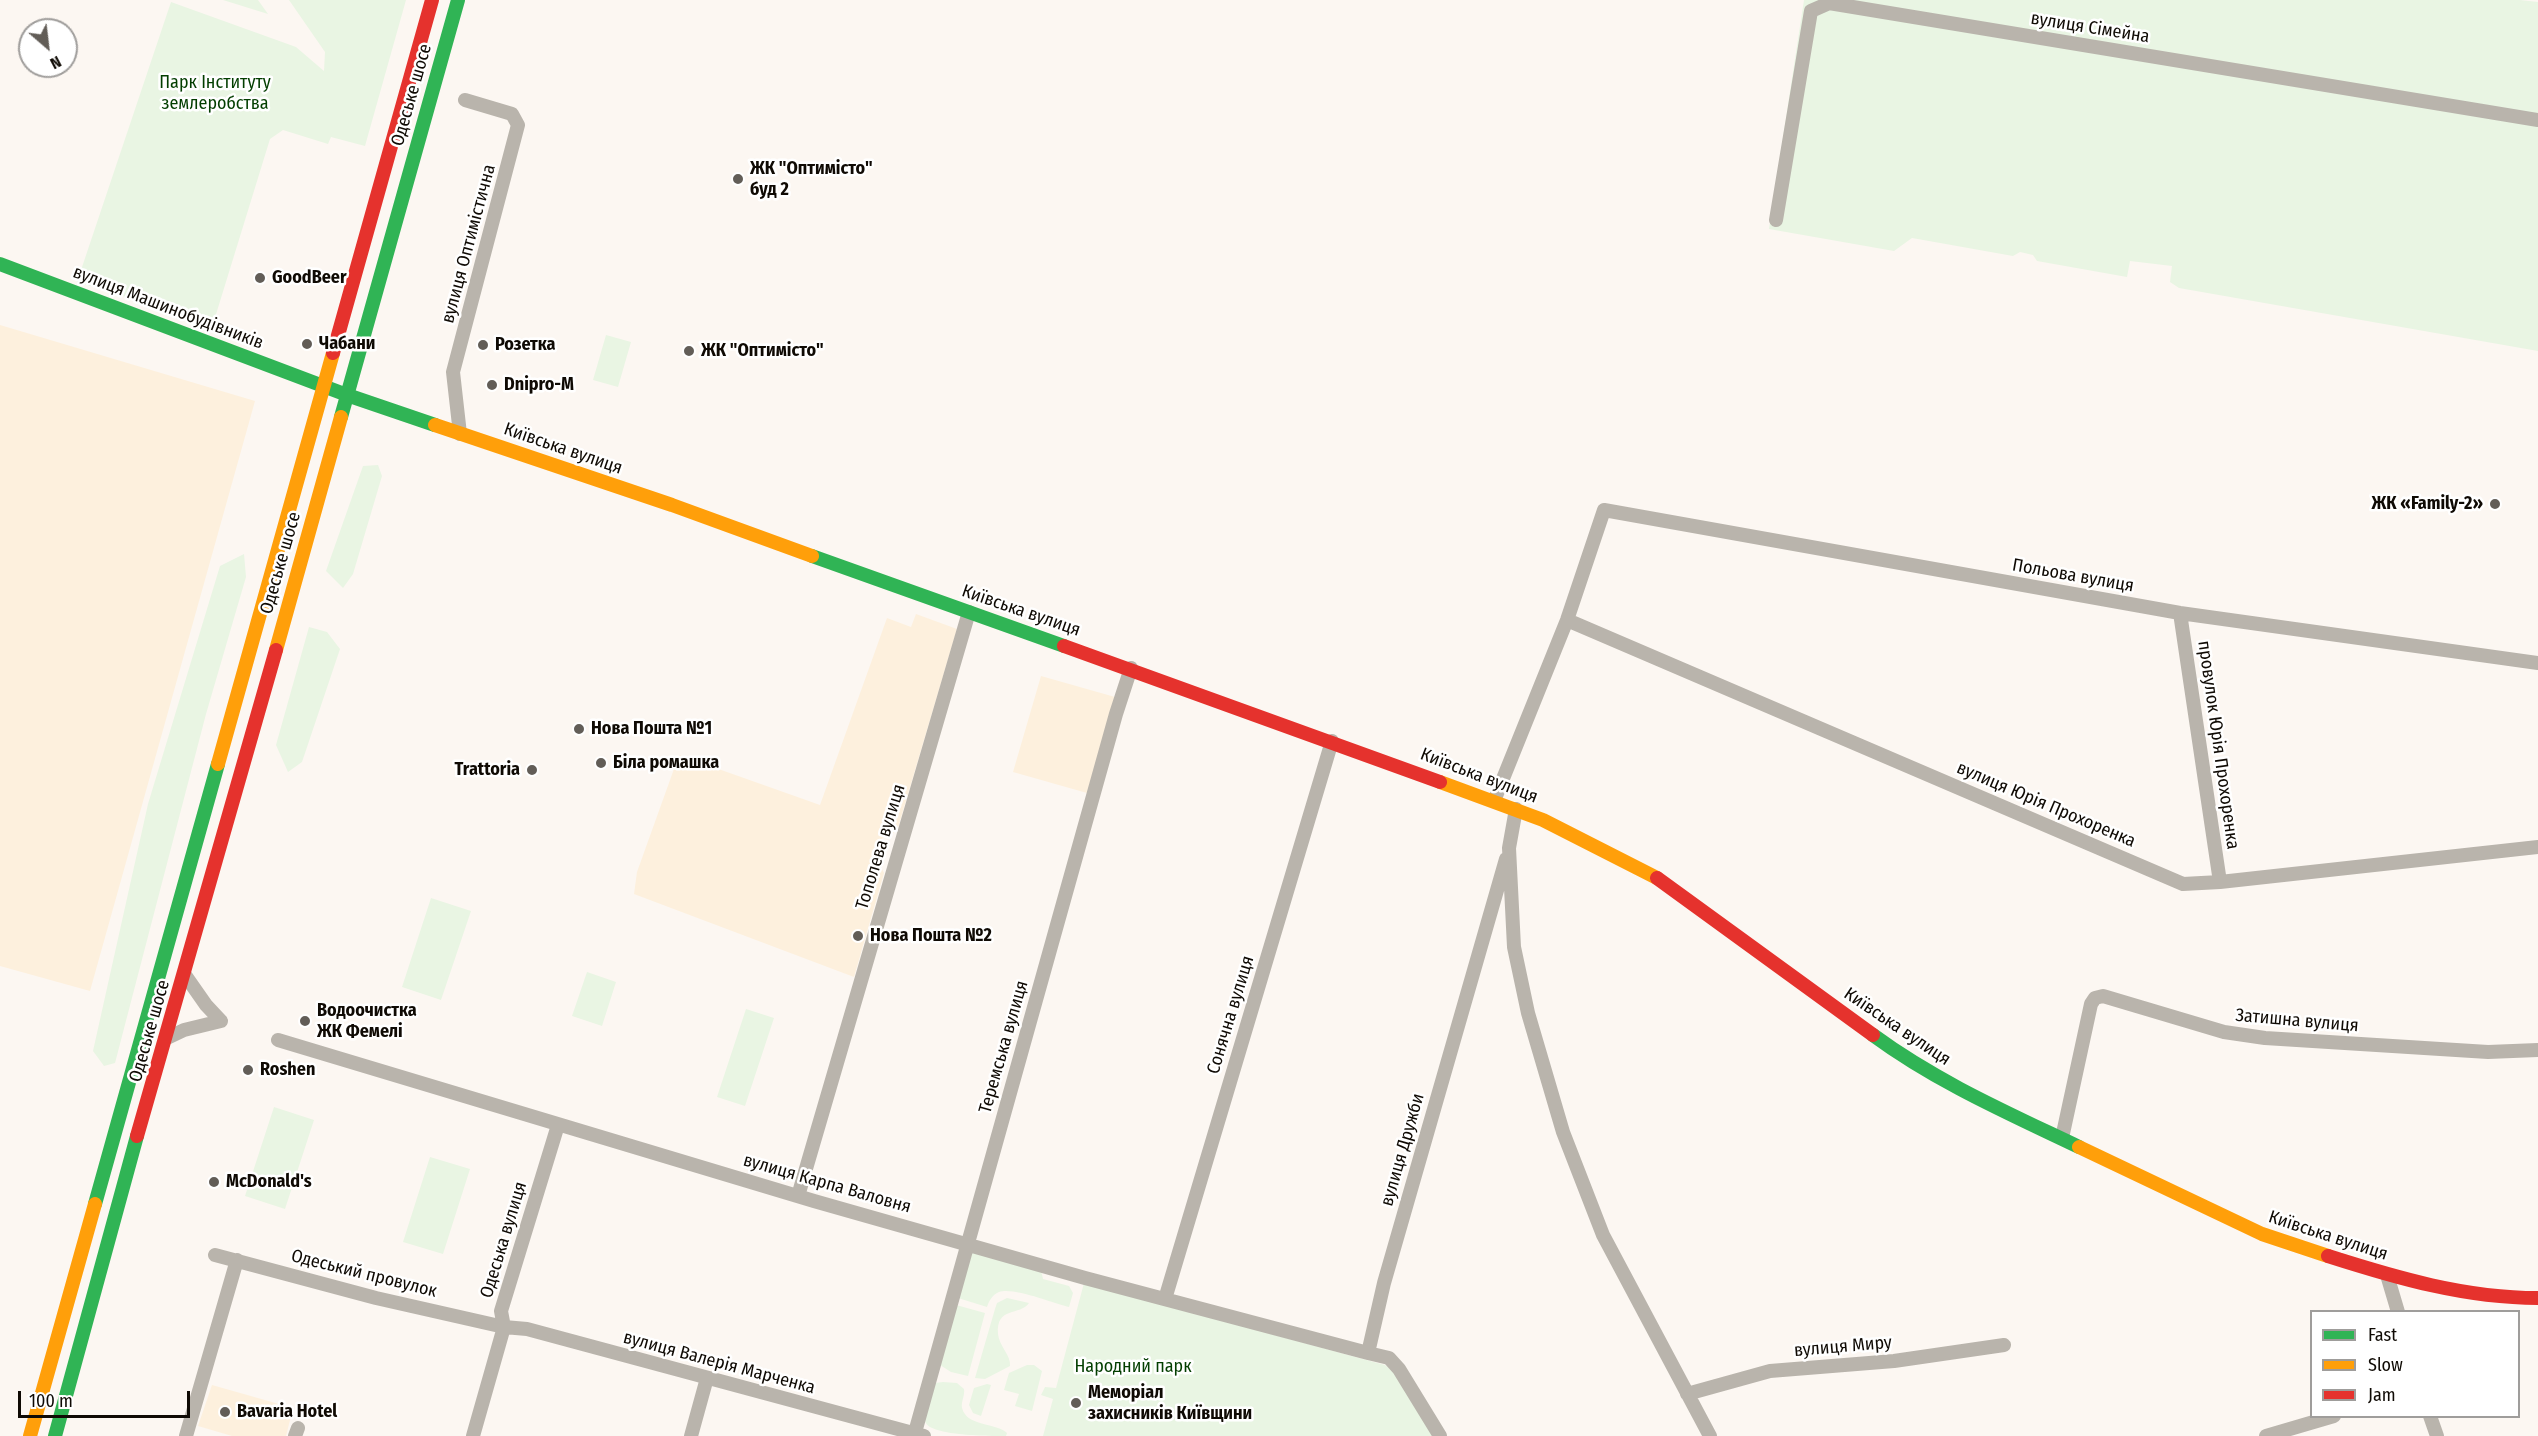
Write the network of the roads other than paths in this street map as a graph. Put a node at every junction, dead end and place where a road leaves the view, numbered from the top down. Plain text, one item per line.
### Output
1 (432, 0) edge
2 (458, 0) edge
3 (465, 100) dead end
4 (2538, 120) edge
5 (1776, 220) dead end
6 (0, 264) edge
7 (323, 386) junction
8 (347, 395) junction
9 (460, 434) junction
10 (969, 612) junction
11 (2180, 613) junction
12 (1568, 620) junction
13 (2538, 663) edge
14 (1131, 668) junction
15 (1332, 741) junction
16 (1494, 801) junction
17 (1516, 809) junction
18 (2538, 847) edge
19 (1509, 848) junction
20 (2220, 882) junction
21 (185, 975) junction
22 (165, 1039) junction
23 (278, 1040) dead end
24 (2538, 1050) edge
25 (558, 1125) junction
26 (2062, 1138) junction
27 (798, 1196) junction
28 (968, 1244) junction
29 (215, 1255) dead end
30 (237, 1260) junction
31 (2387, 1275) junction
32 (2538, 1298) edge
33 (1165, 1299) junction
34 (2398, 1310) edge
35 (504, 1326) junction
36 (2004, 1346) dead end
37 (1368, 1353) junction
38 (707, 1378) junction
39 (1688, 1394) junction
40 (2327, 1418) edge
41 (2431, 1418) edge
42 (918, 1435) edge
43 (30, 1436) edge
44 (55, 1436) edge
45 (186, 1436) edge
46 (473, 1436) edge
47 (691, 1436) edge
48 (1440, 1436) edge
49 (1710, 1436) edge
50 (2266, 1436) edge
51 (2437, 1436) edge

1 - 7 main road, Одеське шосе
2 - 8 main road, Одеське шосе
3 - 9 street, вулиця Оптимістична
4 - 5 street, вулиця Сімейна
6 - 7 main road, вулиця Машинобудівників
7 - 8 main road, вулиця Машинобудівників
7 - 43 main road, Одеське шосе
8 - 9 main road, Київська вулиця
8 - 21 main road, Одеське шосе
9 - 10 main road, Київська вулиця
10 - 14 main road, Київська вулиця
10 - 27 street, Тополева вулиця
11 - 12 street, Польова вулиця
11 - 13 street, Польова вулиця
11 - 20 street, провулок Юрія Прохоренка
12 - 16 street
12 - 20 street, вулиця Юрія Прохоренка
14 - 15 main road, Київська вулиця
14 - 28 street, Теремська вулиця
15 - 16 main road, Київська вулиця
15 - 33 street, Сонячна вулиця
16 - 17 main road, Київська вулиця
17 - 19 street
17 - 26 main road, Київська вулиця
18 - 20 street, вулиця Юрія Прохоренка
19 - 37 street, вулиця Дружби
19 - 39 street
21 - 22 main road, Одеське шосе
21 - 22 street
22 - 44 main road, Одеське шосе
23 - 25 street, вулиця Карпа Валовня
24 - 26 street, Затишна вулиця
25 - 27 street, вулиця Карпа Валовня
25 - 35 street, Одеська вулиця
26 - 31 main road, Київська вулиця
27 - 28 street, вулиця Карпа Валовня
28 - 33 street, вулиця Карпа Валовня
28 - 42 street, Теремська вулиця
29 - 30 street, Одеський провулок
30 - 35 street, Одеський провулок
30 - 45 street
31 - 32 main road, Київська вулиця
31 - 34 street
33 - 37 street, вулиця Карпа Валовня
35 - 38 street, вулиця Валерія Марченка
35 - 46 street, Одеська вулиця
36 - 39 street, вулиця Миру
37 - 48 street
38 - 42 street, вулиця Валерія Марченка
38 - 47 street
39 - 49 street
40 - 50 street
41 - 51 street

